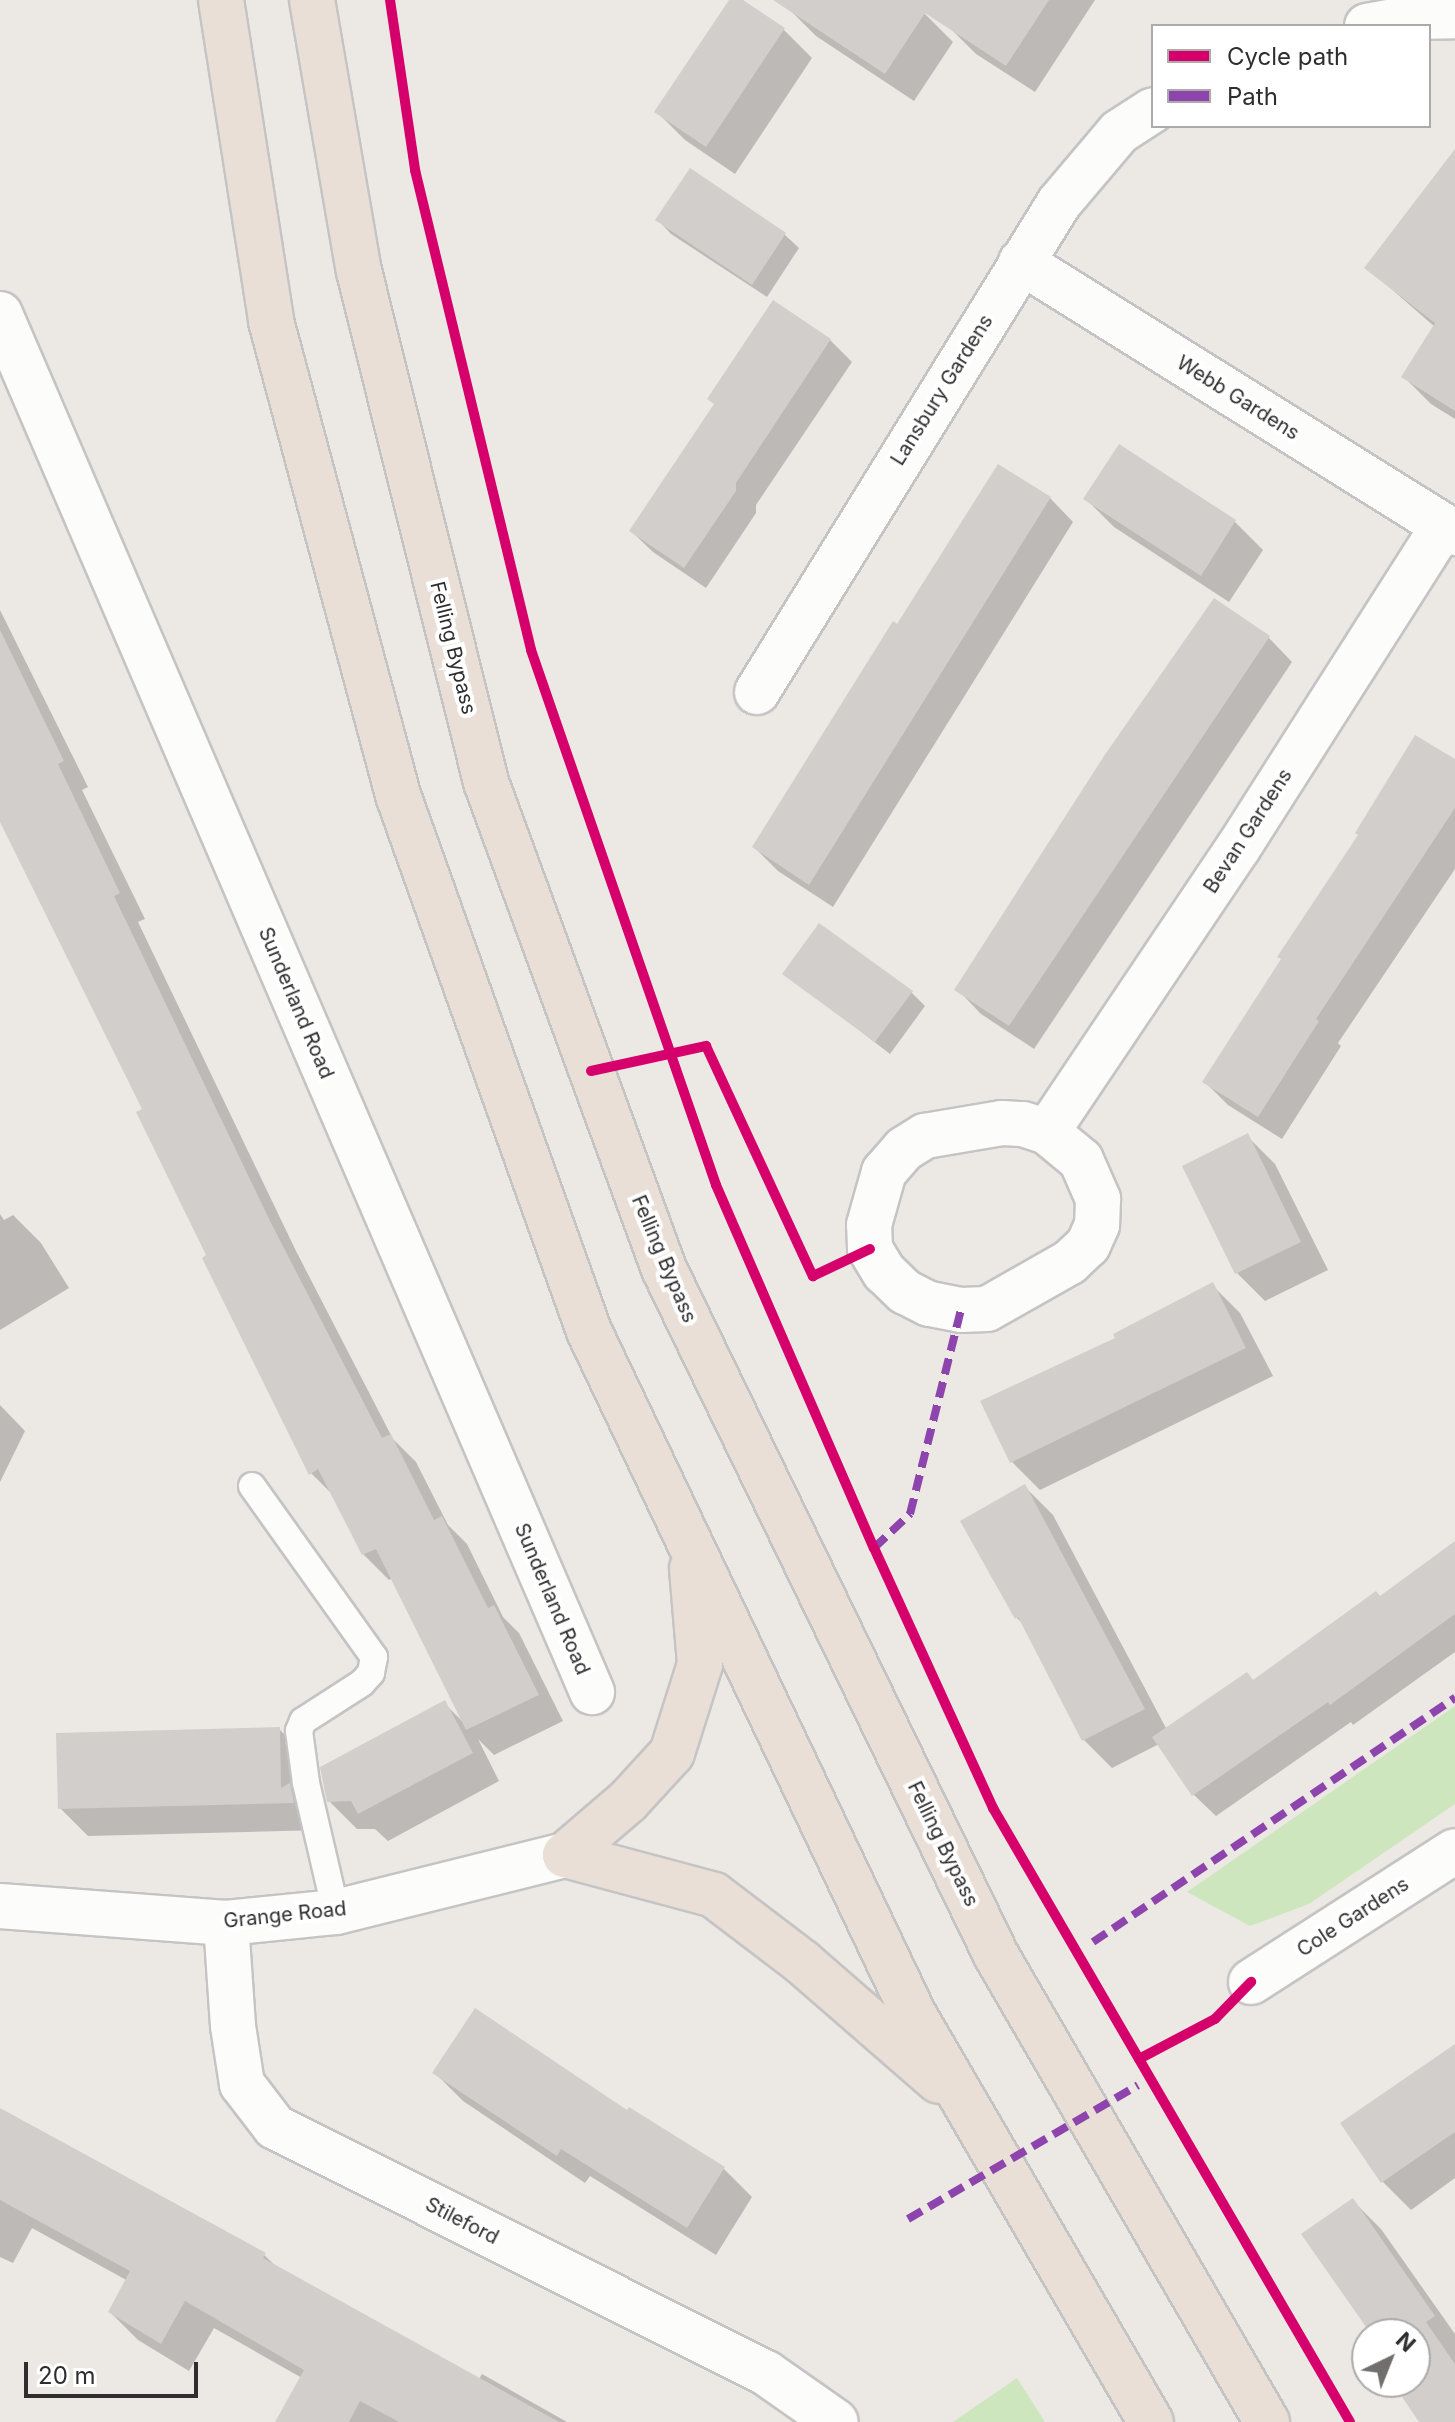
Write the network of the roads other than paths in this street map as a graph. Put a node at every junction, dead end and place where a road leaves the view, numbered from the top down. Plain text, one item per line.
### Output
1 (221, 0) edge
2 (312, 0) edge
3 (1455, 16) edge
4 (1378, 24) edge
5 (1151, 111) edge
6 (1021, 262) junction
7 (0, 314) edge
8 (1449, 529) edge
9 (757, 692) dead end
10 (1047, 1132) junction
11 (252, 1486) dead end
12 (690, 1543) junction
13 (592, 1692) dead end
14 (1455, 1851) edge
15 (565, 1855) junction
16 (0, 1906) edge
17 (336, 1912) junction
18 (226, 1923) junction
19 (1251, 1982) dead end
20 (965, 2103) junction
21 (836, 2422) edge
22 (1151, 2422) edge
23 (1267, 2422) edge

1 - 12 highway
2 - 23 highway, Felling Bypass
3 - 4 street
5 - 6 street, Lansbury Gardens
6 - 8 street, Webb Gardens
6 - 9 street, Lansbury Gardens
7 - 13 street, Sunderland Road
8 - 10 street, Bevan Gardens
10 - 10 street
11 - 17 lane
12 - 15 highway
12 - 20 highway
14 - 19 street, Cole Gardens
15 - 17 street, Grange Road
15 - 20 highway
16 - 18 street, Grange Road
17 - 18 street, Grange Road
18 - 21 street, Stileford
20 - 22 highway

